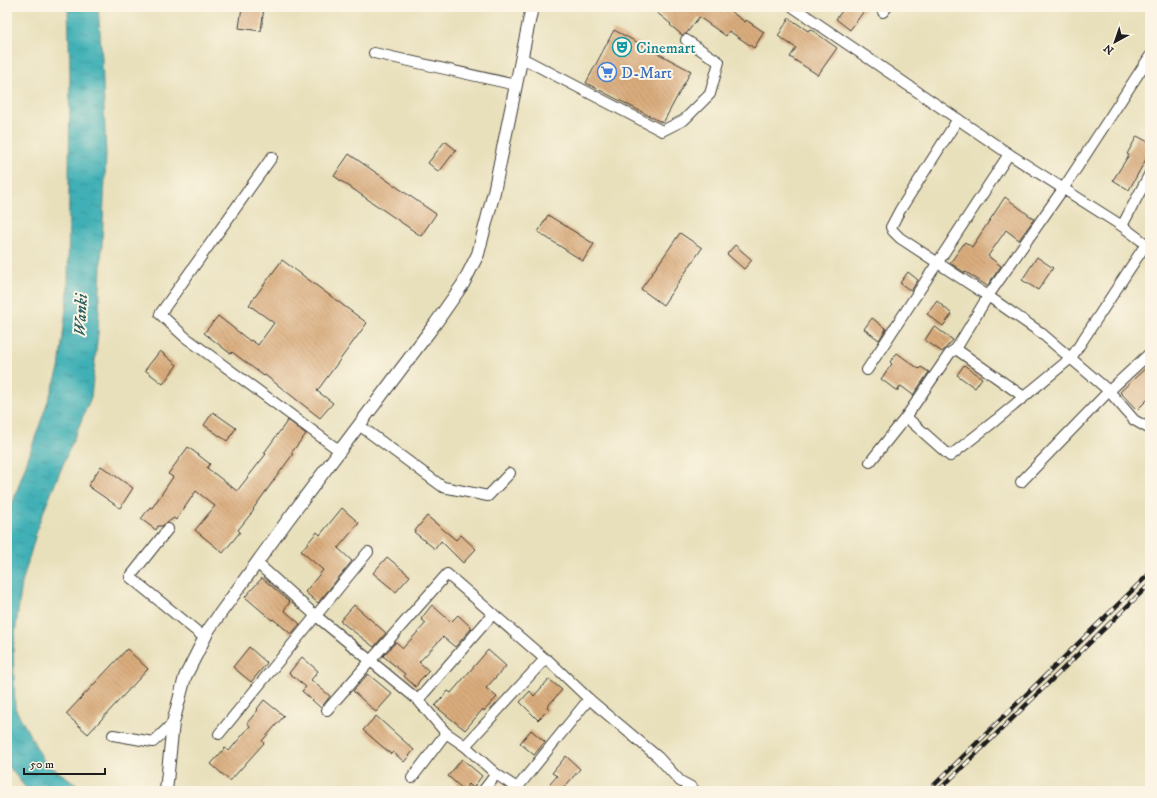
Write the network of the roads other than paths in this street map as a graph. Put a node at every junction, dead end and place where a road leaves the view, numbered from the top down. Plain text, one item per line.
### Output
1 (532, 7) edge
2 (793, 7) edge
3 (686, 40) dead end
4 (374, 54) dead end
5 (1150, 56) edge
6 (522, 58) junction
7 (516, 85) junction
8 (958, 119) junction
9 (1009, 154) junction
10 (272, 157) dead end
11 (1150, 173) edge
12 (1063, 189) junction
13 (1122, 226) junction
14 (1148, 246) edge
15 (937, 262) junction
16 (988, 296) junction
17 (956, 348) junction
18 (1150, 352) edge
19 (1071, 358) junction
20 (867, 370) dead end
21 (1110, 391) junction
22 (1024, 397) junction
23 (906, 417) junction
24 (359, 425) junction
25 (1150, 428) edge
26 (340, 451) junction
27 (870, 462) dead end
28 (510, 473) dead end
29 (1021, 482) dead end
30 (168, 528) dead end
31 (368, 552) dead end
32 (257, 563) junction
33 (493, 614) junction
34 (315, 615) junction
35 (205, 638) junction
36 (544, 659) junction
37 (370, 661) junction
38 (589, 699) junction
39 (418, 700) junction
40 (327, 710) dead end
41 (173, 723) junction
42 (446, 733) junction
43 (219, 734) dead end
44 (113, 735) dead end
45 (465, 746) junction
46 (496, 774) junction
47 (412, 778) dead end
48 (519, 790) edge
49 (166, 791) edge
50 (483, 791) edge
51 (695, 791) edge

1 - 6 street
2 - 8 street
3 - 6 street
4 - 7 street
5 - 12 street
6 - 7 street
7 - 24 street
8 - 9 street
8 - 15 street
9 - 12 street
9 - 15 street
10 - 26 street
11 - 13 street
12 - 13 street
12 - 16 street
13 - 14 street
14 - 19 street
15 - 16 street
15 - 20 street
16 - 17 street
16 - 19 street
17 - 22 street
17 - 23 street
18 - 21 street
19 - 21 street
19 - 22 street
21 - 25 street
21 - 29 street
22 - 23 street
23 - 27 street
24 - 26 street
24 - 28 street
26 - 32 street
30 - 35 street
31 - 34 street
32 - 34 street
32 - 35 street
33 - 36 street
33 - 37 street
33 - 39 street
34 - 37 street
34 - 43 street
35 - 41 street
36 - 38 street
36 - 45 street
37 - 39 street
37 - 40 street
38 - 48 street
38 - 51 street
39 - 42 street
41 - 44 street
41 - 49 street
42 - 45 street
42 - 47 street
45 - 46 street
46 - 48 street
46 - 50 street

